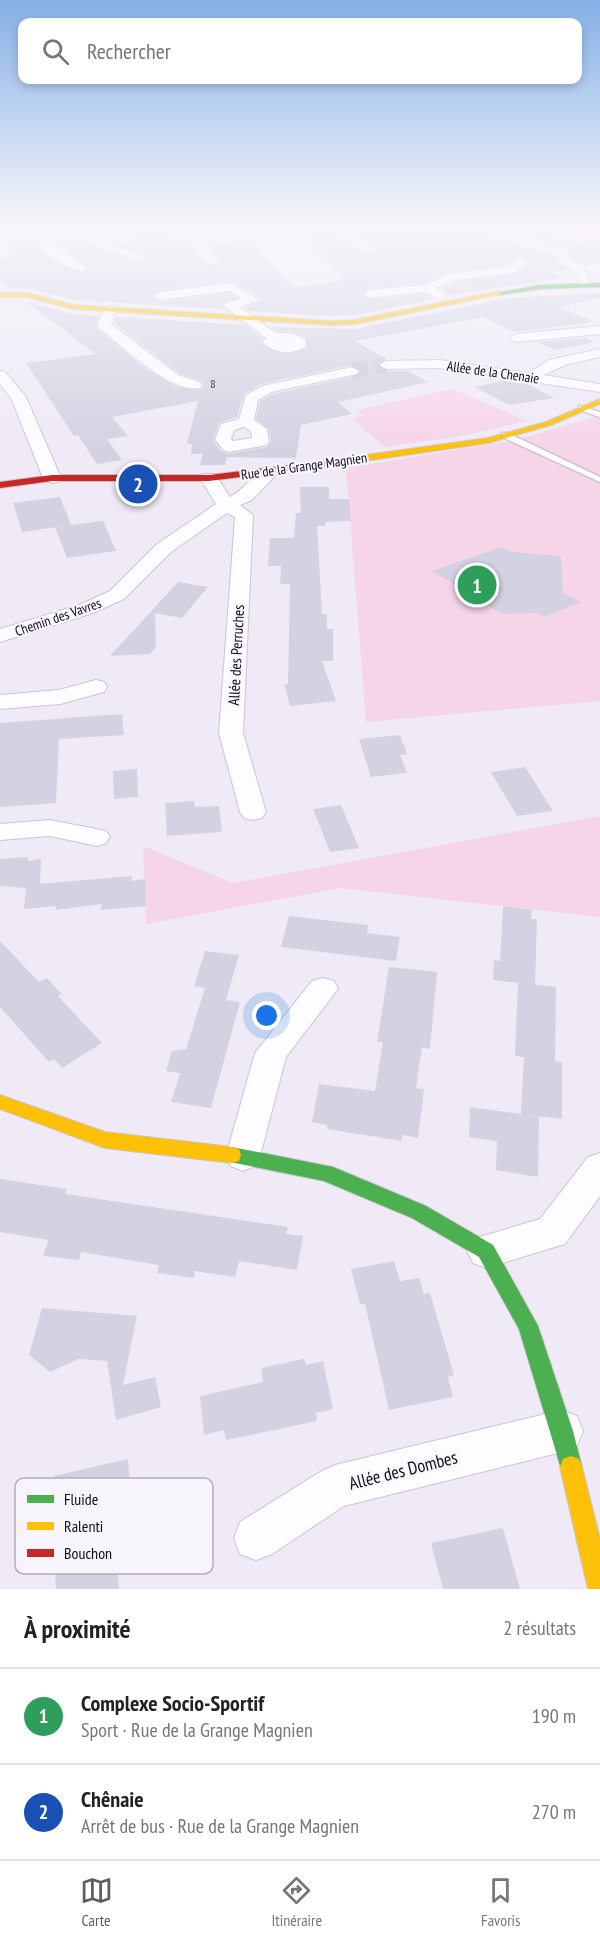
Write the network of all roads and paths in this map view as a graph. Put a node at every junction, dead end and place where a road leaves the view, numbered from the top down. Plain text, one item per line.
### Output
1 (51, 301) edge
2 (248, 301) edge
3 (451, 301) edge
4 (464, 301) edge
5 (454, 303) junction
6 (110, 310) junction
7 (247, 318) junction
8 (600, 330) edge
9 (273, 337) dead end
10 (516, 338) dead end
11 (600, 353) edge
12 (386, 365) tunnel mouth
13 (352, 371) tunnel mouth
14 (0, 375) edge
15 (532, 378) junction
16 (195, 385) dead end
17 (600, 388) edge
18 (18, 397) junction
19 (0, 399) edge
20 (600, 401) edge
21 (582, 408) junction
22 (600, 415) edge
23 (246, 422) dead end
24 (505, 435) junction
25 (268, 472) junction
26 (52, 478) junction
27 (209, 478) junction
28 (600, 480) edge
29 (0, 485) edge
30 (226, 505) junction
31 (0, 636) edge
32 (96, 687) dead end
33 (0, 702) edge
34 (253, 812) dead end
35 (0, 832) edge
36 (97, 837) dead end
37 (323, 989) dead end
38 (0, 1102) edge
39 (243, 1156) junction
40 (600, 1168) edge
41 (486, 1251) junction
42 (562, 1431) junction
43 (256, 1538) dead end
44 (600, 1589) edge

1 - 6 street
2 - 7 street
3 - 5 street
4 - 5 street
5 - 7 street
6 - 7 street
6 - 16 street
7 - 9 street
8 - 10 street
11 - 15 street
12 - 15 street, Allée de la Chenaie
13 - 23 street
14 - 18 street
15 - 17 street, Allée de la Chenaie
18 - 19 street
18 - 26 street
20 - 21 street, Rue de la Grange Magnien
21 - 22 lane
21 - 24 street, Rue de la Grange Magnien
24 - 25 street, Rue de la Grange Magnien
24 - 28 lane
25 - 27 street, Rue de la Grange Magnien
25 - 30 street, Chemin des Vavres
26 - 27 street, Rue de la Grange Magnien
26 - 29 street, Rue de la Grange Magnien
27 - 30 street
30 - 31 street, Chemin des Vavres
30 - 34 street, Allée des Perruches
32 - 33 street
35 - 36 street
37 - 39 street
38 - 39 street
39 - 41 street
40 - 41 street
41 - 42 street
42 - 43 street, Allée des Dombes
42 - 44 street

